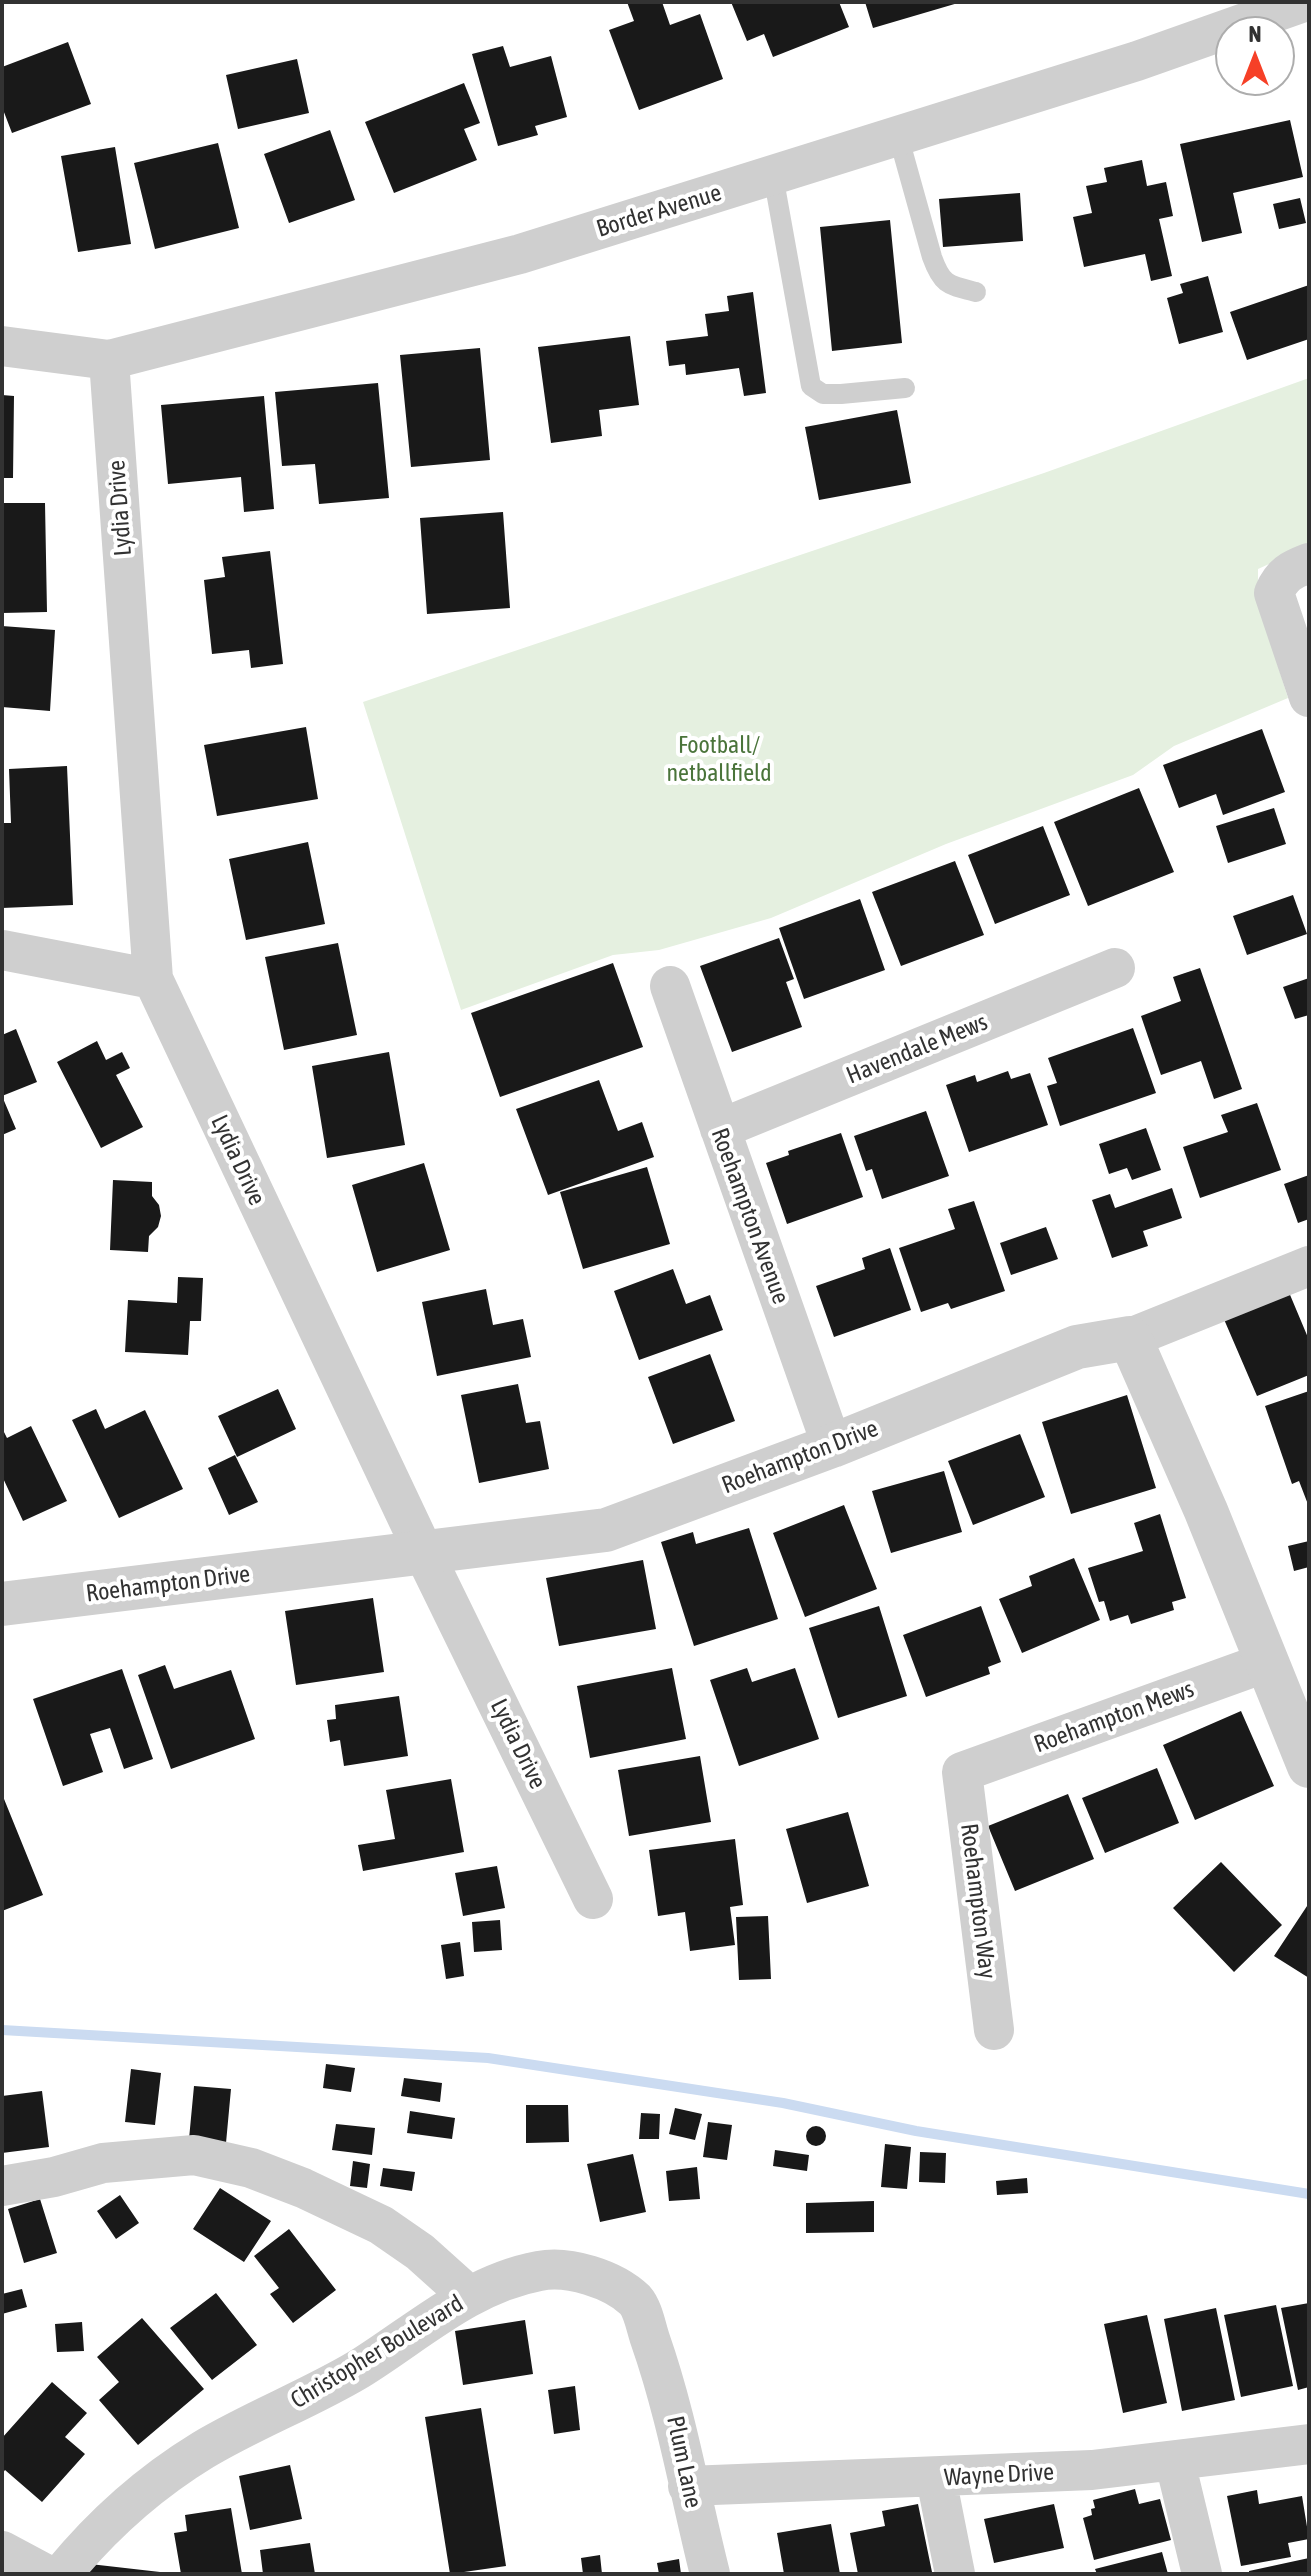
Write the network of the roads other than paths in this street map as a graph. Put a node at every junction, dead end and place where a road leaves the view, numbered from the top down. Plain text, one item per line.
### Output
1 (1304, 2) edge
2 (898, 135) junction
3 (773, 175) junction
4 (976, 292) dead end
5 (2, 346) edge
6 (109, 360) junction
7 (905, 388) dead end
8 (1309, 563) edge
9 (1309, 697) edge
10 (2, 950) edge
11 (1115, 968) dead end
12 (153, 979) junction
13 (670, 986) dead end
14 (720, 1129) junction
15 (1309, 1266) edge
16 (1130, 1338) junction
17 (832, 1446) junction
18 (424, 1553) junction
19 (2, 1604) edge
20 (1267, 1662) junction
21 (1309, 1766) edge
22 (962, 1772) joint
23 (593, 1899) dead end
24 (994, 2030) dead end
25 (2, 2186) edge
26 (469, 2296) junction
27 (654, 2351) joint
28 (1309, 2444) edge
29 (1175, 2462) junction
30 (936, 2478) junction
31 (688, 2486) junction
32 (2, 2551) edge
33 (45, 2574) edge
34 (62, 2574) edge
35 (710, 2574) edge
36 (955, 2574) edge
37 (1202, 2574) edge

1 - 2 street, Border Avenue
2 - 3 street, Border Avenue
2 - 4 lane
3 - 6 street, Border Avenue
3 - 7 lane
5 - 6 street, Border Avenue
6 - 12 street, Lydia Drive
8 - 9 street
10 - 12 street
11 - 14 street, Havendale Mews
12 - 18 street, Lydia Drive
13 - 14 street, Roehampton Avenue
14 - 17 street, Roehampton Avenue
15 - 16 street
16 - 17 street, Roehampton Drive
16 - 20 street
17 - 18 street, Roehampton Drive
18 - 19 street, Roehampton Drive
18 - 23 street, Lydia Drive
20 - 21 street
20 - 22 street, Roehampton Mews
22 - 24 street, Roehampton Way
25 - 26 street
26 - 27 street, Christopher Boulevard
26 - 34 street, Christopher Boulevard
27 - 31 street, Plum Lane
28 - 29 street, Wayne Drive
29 - 30 street, Wayne Drive
29 - 37 street
30 - 31 street, Wayne Drive
30 - 36 street
31 - 35 street, Plum Lane
32 - 33 street

